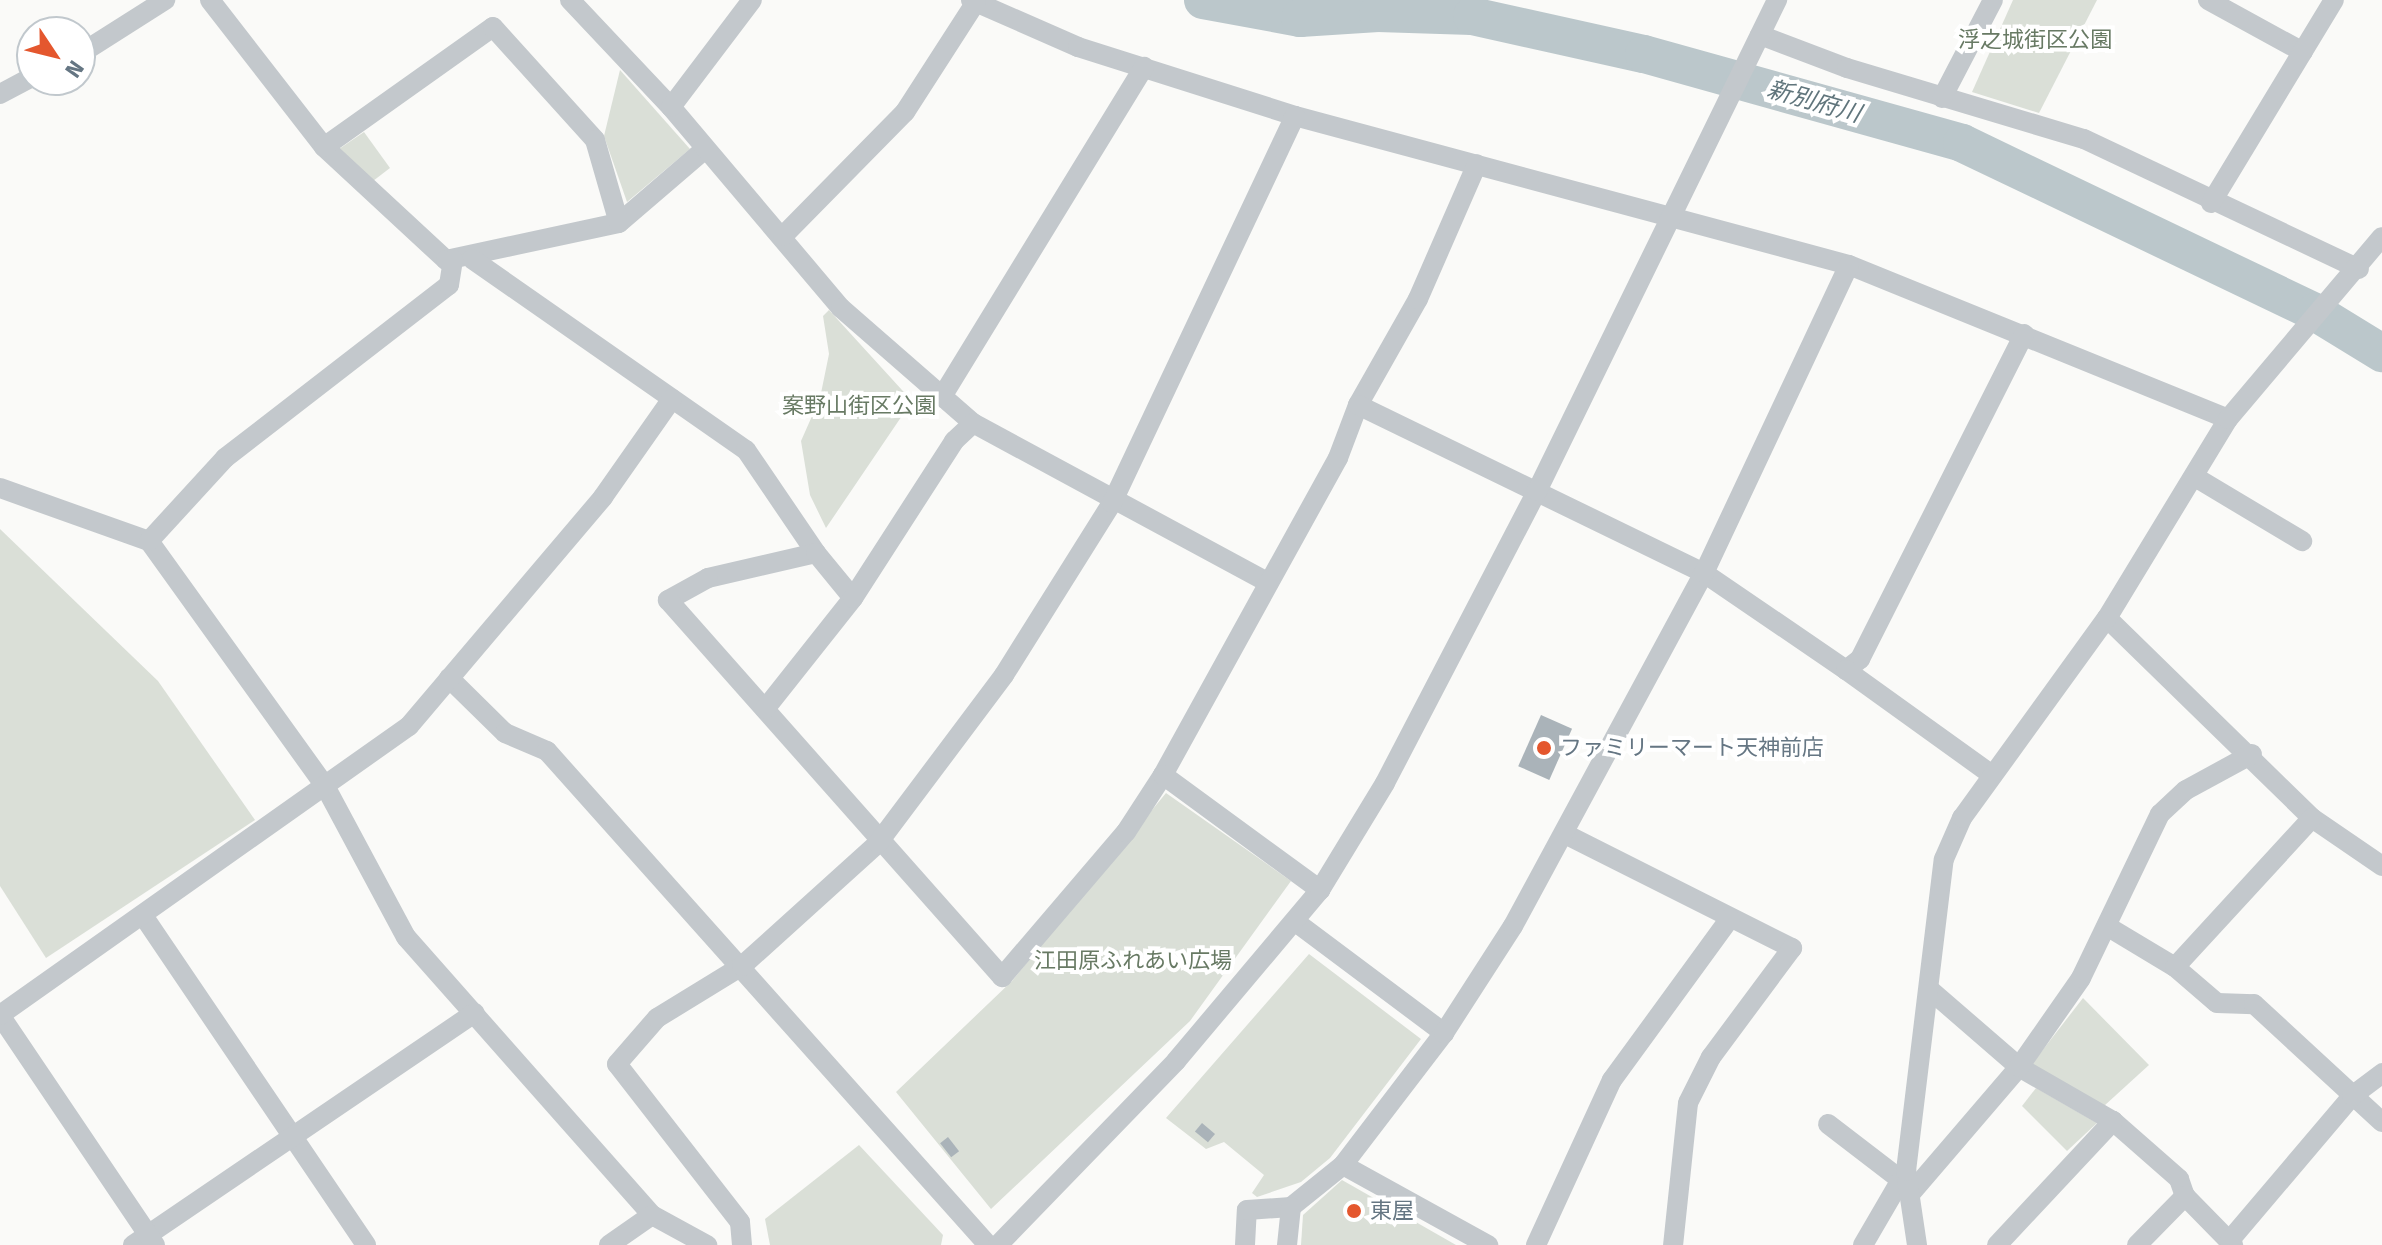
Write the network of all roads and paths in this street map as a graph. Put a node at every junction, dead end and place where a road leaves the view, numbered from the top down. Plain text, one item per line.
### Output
1 (165, 0) edge
2 (210, 0) edge
3 (570, 0) edge
4 (752, 0) edge
5 (1777, 0) edge
6 (1993, 0) edge
7 (2208, 0) edge
8 (2334, 0) edge
9 (973, 1) edge
10 (1760, 35) junction
11 (96, 44) edge
12 (2303, 52) junction
13 (1144, 67) junction
14 (1942, 98) junction
15 (671, 107) junction
16 (1295, 116) junction
17 (324, 147) junction
18 (705, 149) junction
19 (1477, 164) junction
20 (2211, 203) junction
21 (1671, 213) junction
22 (619, 223) junction
23 (783, 236) junction
24 (2382, 237) edge
25 (462, 259) junction
26 (1849, 265) junction
27 (2356, 274) junction
28 (2024, 334) junction
29 (943, 395) junction
30 (672, 399) junction
31 (1358, 405) junction
32 (2232, 414) junction
33 (973, 423) junction
34 (2195, 477) junction
35 (0, 488) edge
36 (1537, 491) junction
37 (1112, 503) junction
38 (149, 541) junction
39 (2302, 541) dead end
40 (816, 553) junction
41 (1704, 573) junction
42 (1269, 583) junction
43 (853, 598) junction
44 (2107, 618) junction
45 (1846, 670) junction
46 (449, 678) junction
47 (765, 709) junction
48 (2252, 754) junction
49 (1163, 775) junction
50 (1992, 775) junction
51 (325, 786) junction
52 (2312, 818) junction
53 (1567, 835) junction
54 (878, 843) junction
55 (2382, 866) edge
56 (1320, 890) junction
57 (144, 917) junction
58 (1730, 918) junction
59 (1297, 923) junction
60 (2110, 928) junction
61 (742, 966) junction
62 (2175, 967) junction
63 (1929, 989) junction
64 (475, 1013) junction
65 (1444, 1033) junction
66 (2019, 1067) junction
67 (2382, 1073) edge
68 (2352, 1096) junction
69 (2113, 1121) junction
70 (2382, 1122) edge
71 (1828, 1124) dead end
72 (293, 1139) junction
73 (1343, 1165) junction
74 (1906, 1181) junction
75 (2185, 1196) junction
76 (1291, 1207) junction
77 (652, 1215) junction
78 (145, 1242) edge
79 (2231, 1242) edge
80 (697, 1243) edge
81 (366, 1245) edge
82 (609, 1245) edge
83 (742, 1245) edge
84 (988, 1245) edge
85 (998, 1245) edge
86 (1245, 1245) edge
87 (1287, 1245) edge
88 (1488, 1245) edge
89 (1536, 1245) edge
90 (1673, 1245) edge
91 (1863, 1245) edge
92 (1917, 1245) edge
93 (1997, 1245) edge
94 (2137, 1245) edge

1 - 11 street
2 - 17 street
3 - 15 street
4 - 15 street
5 - 10 street
6 - 14 street
7 - 12 street
8 - 12 street
9 - 13 street
9 - 23 street
10 - 14 street
10 - 21 street
12 - 20 street
13 - 16 street
13 - 29 street
14 - 20 street
15 - 18 street
16 - 19 street
16 - 37 street
17 - 22 street
17 - 25 street
18 - 22 street
18 - 23 street
19 - 21 street
19 - 31 street
20 - 27 street
21 - 26 street
21 - 36 street
22 - 25 street
23 - 29 street
24 - 27 street
25 - 30 street
25 - 38 street
26 - 28 street
26 - 41 street
27 - 32 street
28 - 32 street
28 - 45 street
29 - 33 street
30 - 40 street
30 - 46 street
31 - 36 street
31 - 42 street
32 - 34 street
33 - 37 street
33 - 43 street
34 - 39 street
34 - 44 street
35 - 38 street
36 - 41 street
36 - 56 street
37 - 42 street
37 - 54 street
38 - 51 street
40 - 43 street
40 - 47 street
41 - 45 street
41 - 53 street
42 - 49 street
43 - 47 street
44 - 48 street
44 - 50 street
45 - 50 street
46 - 51 street
46 - 61 street
47 - 54 street
48 - 52 street
48 - 60 street
49 - 54 street
49 - 56 street
50 - 63 street
51 - 57 street
51 - 64 street
52 - 55 street
52 - 62 street
53 - 58 street
53 - 65 street
54 - 61 street
56 - 59 street
57 - 72 street
57 - 78 street
58 - 89 street
58 - 90 street
59 - 65 street
59 - 85 street
60 - 62 street
60 - 66 street
61 - 83 street
61 - 84 street
62 - 68 street
63 - 66 street
63 - 74 street
64 - 72 street
64 - 77 street
65 - 73 street
66 - 69 street
66 - 74 street
67 - 68 street
68 - 70 street
68 - 79 street
69 - 75 street
69 - 93 street
71 - 74 street
72 - 78 street
72 - 81 street
73 - 76 street
73 - 88 street
74 - 91 street
74 - 92 street
75 - 79 street
75 - 94 street
76 - 86 street
76 - 87 street
77 - 80 street
77 - 82 street

